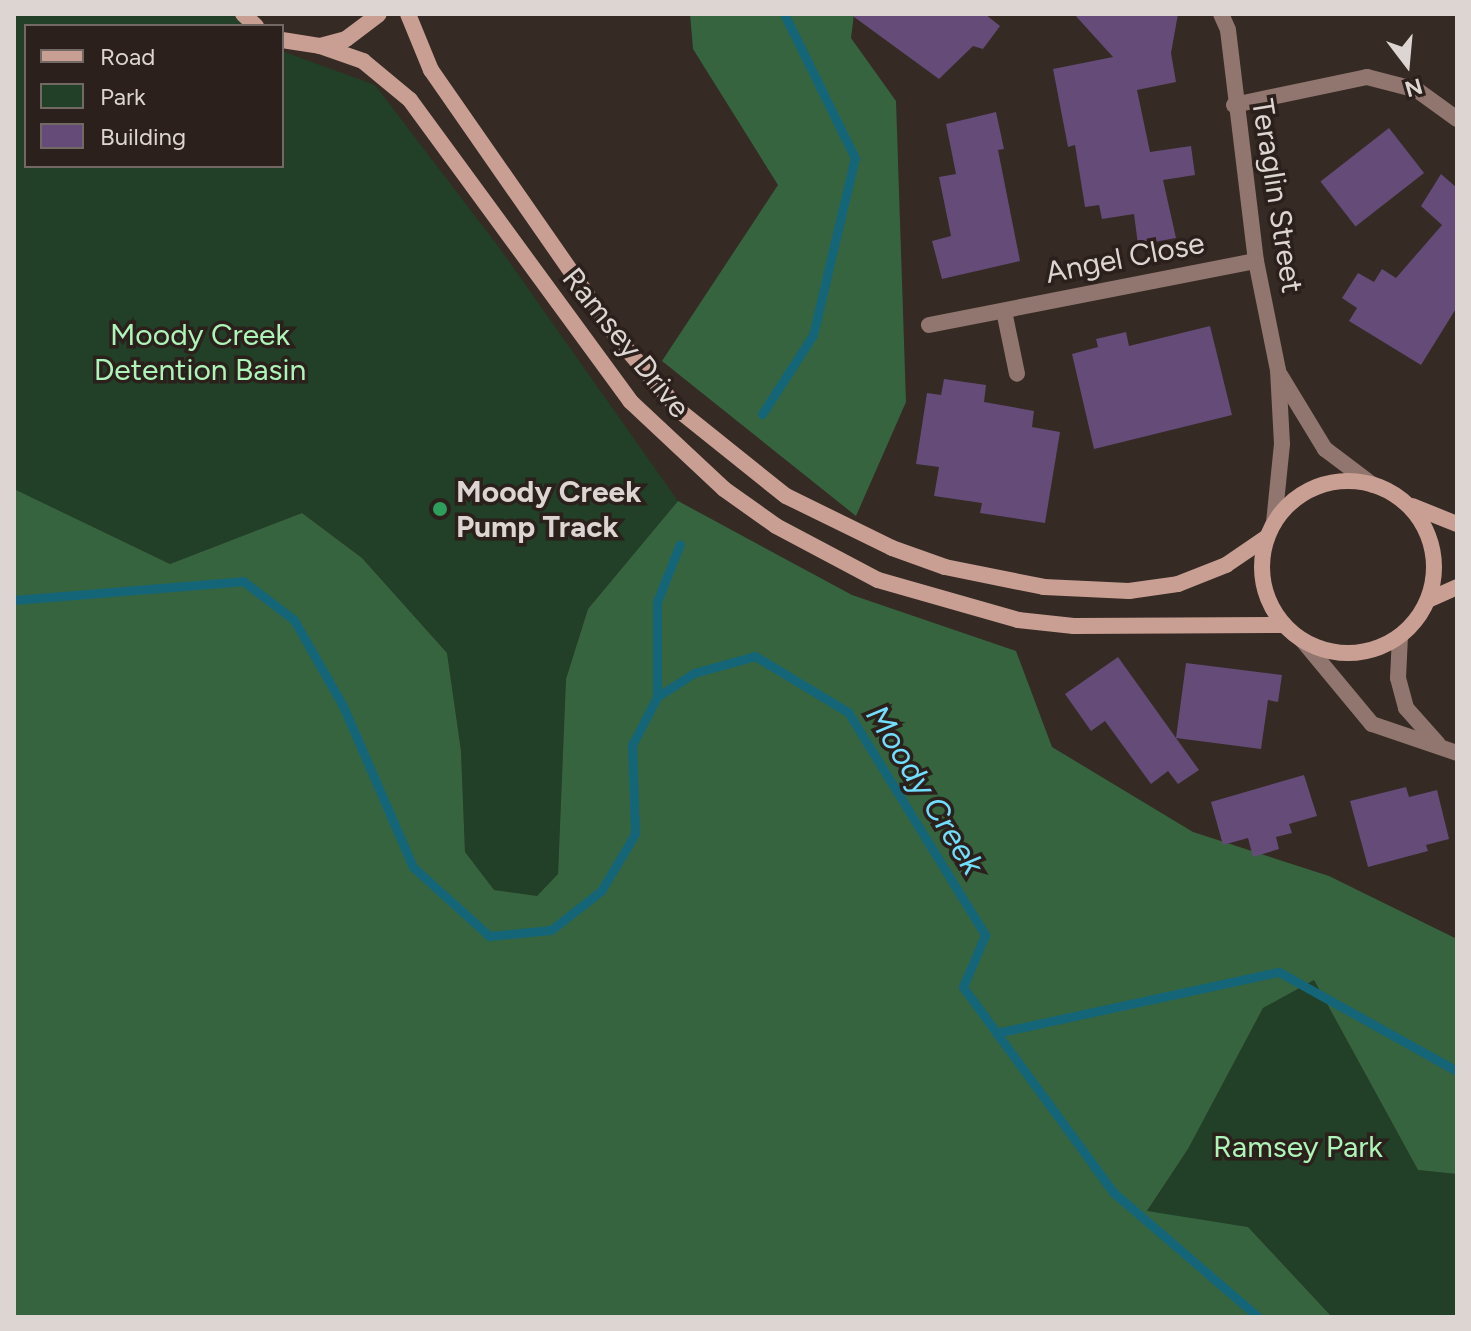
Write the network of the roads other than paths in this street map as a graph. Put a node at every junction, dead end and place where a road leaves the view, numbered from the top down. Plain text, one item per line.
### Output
1 (379, 14) edge
2 (408, 14) edge
3 (1221, 14) edge
4 (1236, 14) edge
5 (1228, 30) junction
6 (284, 40) edge
7 (320, 46) junction
8 (1234, 105) junction
9 (1457, 119) edge
10 (1256, 261) junction
11 (1004, 311) junction
12 (929, 325) dead end
13 (1278, 370) junction
14 (1017, 374) dead end
15 (1373, 485) junction
16 (1403, 501) junction
17 (1457, 524) edge
18 (1271, 530) junction
19 (1457, 587) edge
20 (1428, 600) junction
21 (1283, 625) junction
22 (1400, 636) junction
23 (1303, 641) junction
24 (1441, 746) junction
25 (1457, 753) edge

1 - 7 main road
2 - 18 main road, Ramsey Drive
3 - 5 street, Teraglin Street
4 - 5 street
5 - 8 street, Teraglin Street
6 - 7 main road, Ramsey Drive
7 - 21 main road, Ramsey Drive
8 - 9 street
8 - 10 street, Teraglin Street
10 - 11 street, Angel Close
10 - 13 street, Teraglin Street
11 - 12 street, Angel Close
11 - 14 street
13 - 15 street, Teraglin Street
13 - 18 street, Teraglin Street
15 - 16 main road
15 - 18 main road
16 - 17 main road
16 - 20 main road
18 - 21 main road
19 - 20 main road
20 - 22 main road
21 - 23 main road
22 - 23 main road
22 - 24 street
23 - 24 street
24 - 25 street

